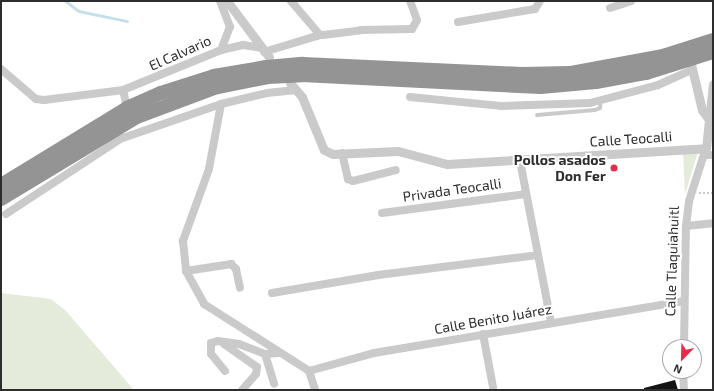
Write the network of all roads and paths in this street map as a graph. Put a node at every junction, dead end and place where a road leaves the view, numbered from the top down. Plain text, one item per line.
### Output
1 (220, 1) edge
2 (227, 1) edge
3 (291, 1) edge
4 (410, 1) edge
5 (540, 1) edge
6 (630, 1) edge
7 (610, 8) dead end
8 (458, 22) dead end
9 (323, 35) dead end
10 (713, 40) edge
11 (221, 50) junction
12 (265, 52) junction
13 (713, 52) edge
14 (691, 65) junction
15 (1, 69) edge
16 (290, 83) dead end
17 (713, 84) edge
18 (123, 90) junction
19 (296, 90) junction
20 (410, 97) dead end
21 (601, 100) junction
22 (221, 104) junction
23 (127, 108) junction
24 (537, 115) dead end
25 (712, 121) edge
26 (705, 152) junction
27 (342, 153) junction
28 (713, 155) edge
29 (520, 161) junction
30 (396, 170) dead end
31 (1, 185) edge
32 (691, 193) junction
33 (713, 193) edge
34 (526, 194) junction
35 (1, 199) edge
36 (382, 213) dead end
37 (6, 214) dead end
38 (713, 223) edge
39 (686, 226) junction
40 (538, 255) junction
41 (186, 271) junction
42 (240, 288) dead end
43 (272, 293) dead end
44 (684, 301) junction
45 (551, 322) junction
46 (483, 334) junction
47 (684, 339) edge
48 (218, 341) junction
49 (278, 353) junction
50 (265, 354) junction
51 (225, 371) dead end
52 (309, 371) junction
53 (684, 379) edge
54 (274, 384) dead end
55 (493, 387) dead end
56 (242, 390) edge
57 (316, 390) edge
58 (684, 390) edge

1 - 11 street, El Calvario
2 - 12 street
3 - 12 street
4 - 9 street
5 - 8 street
6 - 7 street
10 - 23 highway
11 - 12 street
11 - 18 street, El Calvario
13 - 14 highway
14 - 21 street
14 - 25 street
14 - 35 highway
15 - 18 street, El Calvario
16 - 19 street, Calle Teocalli
17 - 25 street, Calle Tlaquiahuitl
18 - 23 street
19 - 22 street
19 - 27 street, Calle Teocalli
20 - 21 street
21 - 24 lane
22 - 37 street
22 - 41 street
23 - 31 highway
25 - 26 street, Calle Tlaquiahuitl
26 - 28 street
26 - 29 street, Calle Teocalli
26 - 32 street, Calle Tlaquiahuitl
27 - 29 street, Calle Teocalli
27 - 30 street
29 - 34 street
32 - 33 path
32 - 39 street, Calle Tlaquiahuitl
34 - 36 street, Privada Teocalli
34 - 40 street
38 - 39 street
39 - 44 street, Calle Tlaquiahuitl
40 - 43 street
40 - 45 street
41 - 42 street
41 - 49 street
44 - 45 street, Calle Benito Juárez
44 - 47 street, Calle Tlaquiahuitl
45 - 46 street, Calle Benito Juárez
46 - 52 street, Calle Benito Juárez
46 - 55 street
48 - 50 street
48 - 51 street
48 - 56 street
49 - 50 street
49 - 52 street
50 - 54 street
52 - 57 street
53 - 58 street

